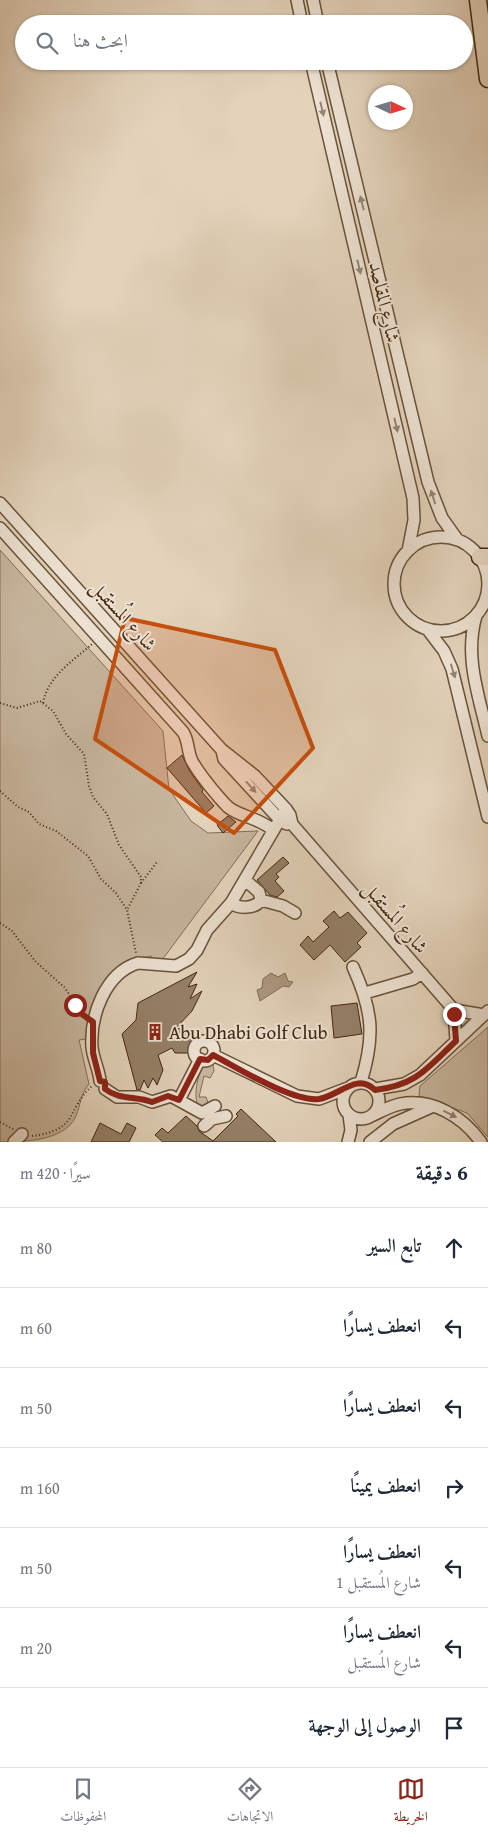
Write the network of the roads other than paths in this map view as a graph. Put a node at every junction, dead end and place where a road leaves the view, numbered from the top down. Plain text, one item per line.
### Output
1 (297, 0) edge
2 (313, 0) edge
3 (478, 0) edge
4 (300, 15) edge
5 (316, 15) edge
6 (313, 70) edge
7 (330, 70) edge
8 (488, 79) edge
9 (0, 503) edge
10 (0, 528) edge
11 (457, 540) junction
12 (408, 551) junction
13 (484, 557) edge
14 (488, 591) edge
15 (476, 616) junction
16 (428, 630) junction
17 (488, 736) edge
18 (221, 750) junction
19 (488, 817) edge
20 (286, 822) junction
21 (273, 830) junction
22 (245, 880) junction
23 (261, 900) junction
24 (231, 903) junction
25 (295, 913) dead end
26 (353, 967) dead end
27 (422, 973) junction
28 (365, 993) junction
29 (454, 1010) junction
30 (486, 1013) edge
31 (456, 1041) junction
32 (213, 1055) junction
33 (200, 1059) junction
34 (361, 1082) junction
35 (404, 1084) junction
36 (348, 1088) junction
37 (375, 1090) junction
38 (319, 1099) junction
39 (179, 1100) junction
40 (409, 1103) junction
41 (215, 1106) dead end
42 (432, 1106) junction
43 (347, 1113) junction
44 (226, 1116) dead end
45 (371, 1116) junction
46 (204, 1126) dead end
47 (348, 1142) edge
48 (370, 1142) edge
49 (481, 1142) edge

1 - 4 street
2 - 5 street
3 - 8 highway
6 -> 12 street, شارع المقاصد
11 -> 7 street, شارع المقاصد
9 - 18 street, شارع المُستقبل
10 - 21 street
11 - 12 street
11 - 13 street
12 - 16 street
13 - 14 street
14 - 15 street
15 - 16 street
15 - 17 street
16 -> 19 street
18 -> 20 street, شارع المُستقبل
18 - 20 street, شارع المُستقبل
20 - 21 street
20 - 27 street, شارع المُستقبل
21 - 22 street
22 - 23 street
22 - 24 street
23 - 24 street
23 - 25 street
24 - 39 street
26 - 28 street
27 - 28 street
27 - 29 street, شارع المُستقبل
28 - 34 street
29 - 30 street
29 - 31 street
30 - 31 street
31 - 35 street
32 - 33 street
32 - 33 street
32 - 38 street
33 - 39 street
34 - 36 street
34 - 37 street
35 - 37 street
35 - 40 street
36 - 38 street
36 - 43 street
37 - 45 street
38 - 43 street
39 - 41 street
40 - 42 street
40 - 45 street
42 - 48 street
42 -> 49 street
43 - 45 street
43 - 47 street
44 - 46 street

